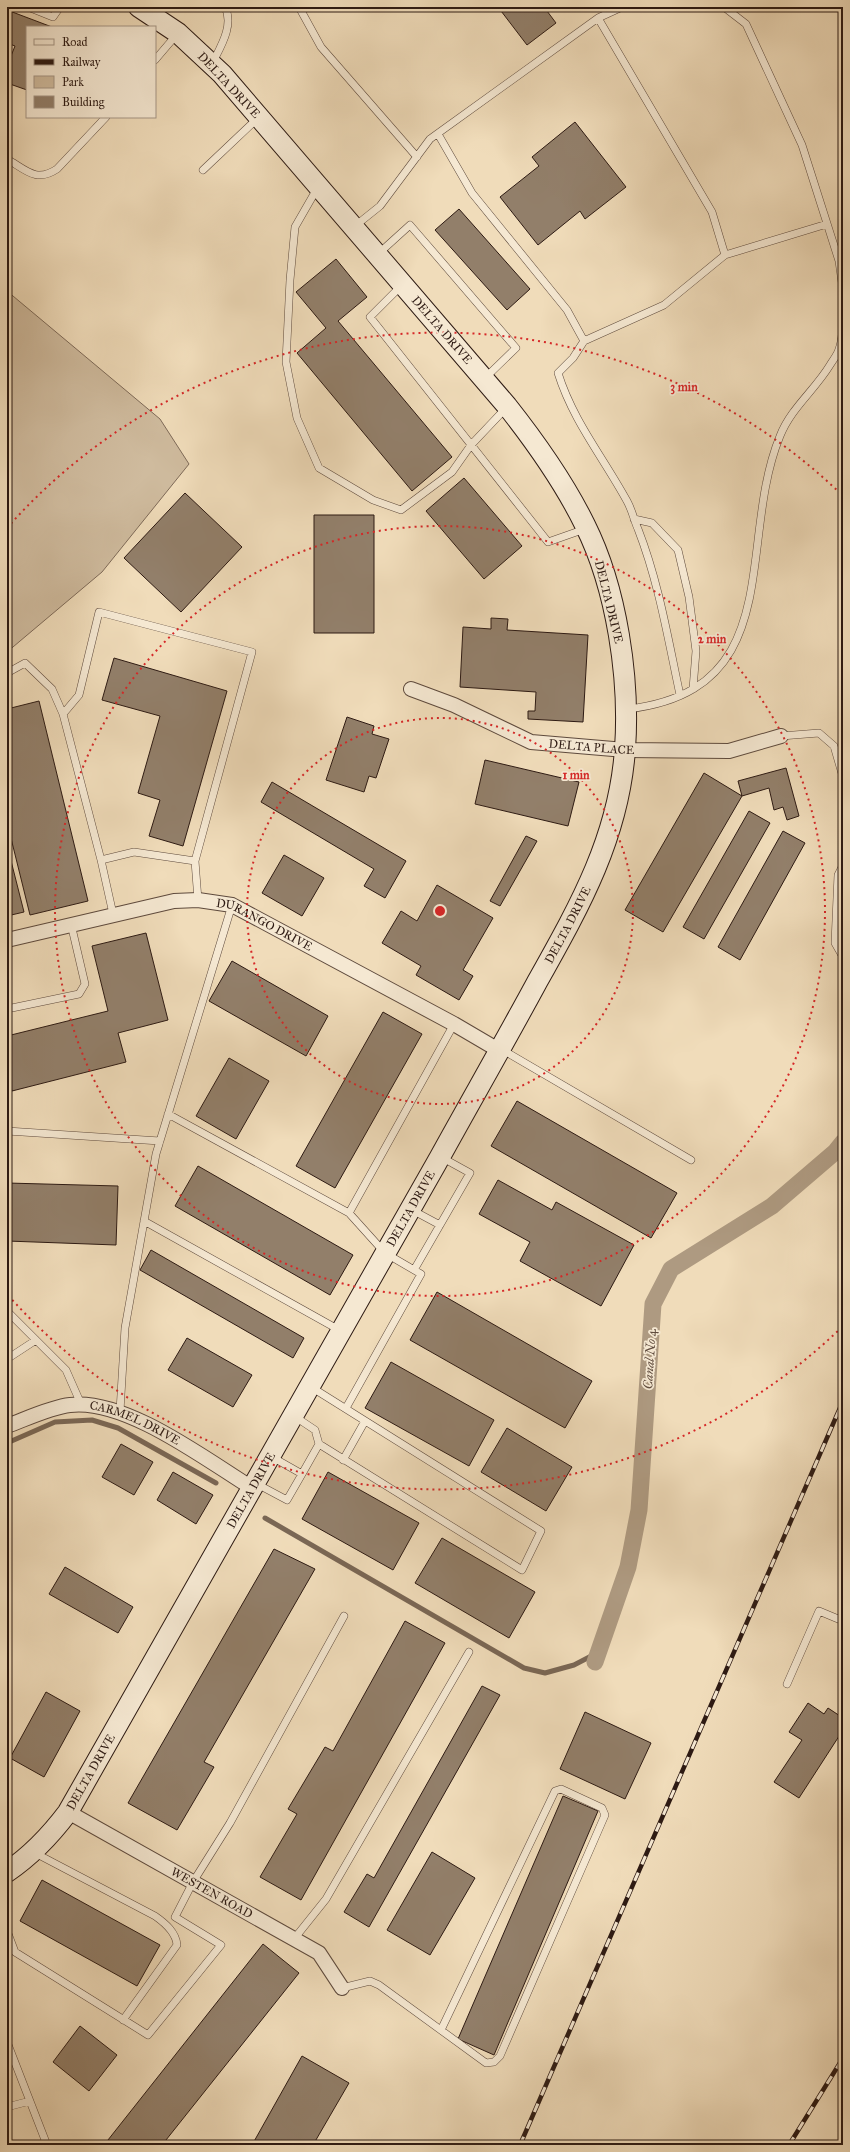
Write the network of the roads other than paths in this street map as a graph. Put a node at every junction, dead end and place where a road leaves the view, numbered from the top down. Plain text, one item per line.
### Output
1 (28, 7) edge
2 (60, 7) edge
3 (139, 7) edge
4 (225, 7) edge
5 (299, 7) edge
6 (622, 7) edge
7 (724, 7) edge
8 (598, 18) junction
9 (178, 33) junction
10 (156, 59) edge
11 (212, 64) junction
12 (259, 117) junction
13 (105, 118) edge
14 (438, 134) junction
15 (416, 158) junction
16 (7, 159) edge
17 (203, 170) dead end
18 (318, 186) junction
19 (827, 224) junction
20 (354, 228) junction
21 (725, 254) junction
22 (377, 255) junction
23 (403, 285) junction
24 (843, 290) edge
25 (843, 325) edge
26 (584, 342) junction
27 (484, 379) junction
28 (507, 406) junction
29 (470, 445) junction
30 (634, 519) junction
31 (587, 528) junction
32 (7, 673) edge
33 (411, 689) dead end
34 (693, 689) junction
35 (680, 694) junction
36 (625, 710) junction
37 (63, 714) junction
38 (781, 736) joint
39 (625, 750) junction
40 (843, 777) edge
41 (101, 860) junction
42 (195, 861) junction
43 (843, 865) edge
44 (198, 900) junction
45 (232, 905) junction
46 (113, 914) junction
47 (71, 924) junction
48 (7, 940) edge
49 (843, 957) edge
50 (7, 1009) edge
51 (454, 1024) junction
52 (500, 1050) junction
53 (168, 1114) junction
54 (7, 1130) edge
55 (160, 1141) junction
56 (440, 1156) junction
57 (692, 1160) dead end
58 (411, 1208) junction
59 (349, 1213) junction
60 (144, 1221) junction
61 (440, 1225) junction
62 (385, 1254) junction
63 (414, 1270) junction
64 (7, 1311) edge
65 (341, 1331) junction
66 (36, 1340) junction
67 (7, 1359) edge
68 (310, 1386) junction
69 (81, 1404) junction
70 (346, 1408) junction
71 (120, 1411) junction
72 (293, 1416) junction
73 (365, 1421) junction
74 (7, 1426) edge
75 (319, 1444) junction
76 (270, 1456) junction
77 (343, 1460) junction
78 (302, 1474) junction
79 (254, 1485) junction
80 (344, 1616) dead end
81 (843, 1621) edge
82 (469, 1652) dead end
83 (787, 1684) dead end
84 (68, 1812) junction
85 (33, 1852) junction
86 (7, 1872) edge
87 (193, 1882) junction
88 (7, 1931) edge
89 (294, 1939) junction
90 (342, 1988) joint
91 (123, 2020) junction
92 (441, 2030) junction
93 (7, 2042) edge
94 (30, 2101) junction
95 (7, 2107) edge
96 (47, 2145) edge

1 - 2 lane
3 - 9 main road, DELTA DRIVE
4 - 11 lane
5 - 15 lane
6 - 8 lane
7 - 19 lane
8 - 14 lane
8 - 21 lane
9 - 10 lane
9 - 11 main road, DELTA DRIVE
11 - 12 main road, DELTA DRIVE
12 - 17 lane
12 - 18 main road, DELTA DRIVE
13 - 16 lane
14 - 15 lane
14 - 26 lane
15 - 20 lane
18 - 20 main road, DELTA DRIVE
18 - 29 lane
19 - 21 lane
19 - 24 lane
20 - 22 main road, DELTA DRIVE
21 - 26 lane
22 - 23 main road, DELTA DRIVE
22 - 27 lane
23 - 27 main road, DELTA DRIVE
23 - 29 lane
25 - 34 lane
26 - 30 lane
27 - 28 main road, DELTA DRIVE
28 - 29 lane
28 - 31 main road, DELTA DRIVE
29 - 31 lane
30 - 34 lane
30 - 35 lane
31 - 36 main road, DELTA DRIVE
32 - 37 lane
33 - 39 street, DELTA PLACE
34 - 35 lane
35 - 36 lane
36 - 39 main road, DELTA DRIVE
37 - 41 lane
37 - 42 lane
38 - 39 street, DELTA PLACE
38 - 40 lane
39 - 52 main road, DELTA DRIVE
41 - 42 lane
41 - 46 lane
42 - 44 lane
43 - 49 lane
44 - 45 street, DURANGO DRIVE
44 - 46 street, DURANGO DRIVE
45 - 51 street, DURANGO DRIVE
45 - 53 lane
46 - 47 street, DURANGO DRIVE
47 - 48 street, DURANGO DRIVE
47 - 50 lane
51 - 52 street, DURANGO DRIVE
51 - 59 lane
52 - 56 main road, DELTA DRIVE
52 - 57 lane
53 - 55 lane
53 - 59 lane
54 - 55 lane
55 - 60 lane
56 - 58 main road, DELTA DRIVE
56 - 61 lane
58 - 61 lane
58 - 62 main road, DELTA DRIVE
59 - 62 lane
60 - 65 lane
60 - 71 lane
61 - 63 lane
62 - 63 lane
62 - 65 main road, DELTA DRIVE
63 - 70 lane
64 - 66 lane
65 - 68 main road, DELTA DRIVE
66 - 67 lane
66 - 69 lane
68 - 70 lane
68 - 72 main road, DELTA DRIVE
69 - 71 street, CARMEL DRIVE
69 - 74 street, CARMEL DRIVE
70 - 73 lane
71 - 79 street, CARMEL DRIVE
72 - 75 lane
72 - 76 main road, DELTA DRIVE
73 - 77 lane
73 - 77 lane
75 - 77 lane
75 - 78 lane
76 - 78 lane
76 - 79 main road, DELTA DRIVE
78 - 79 lane
79 - 84 main road, DELTA DRIVE
80 - 87 lane
81 - 83 lane
82 - 89 lane
84 - 85 main road, DELTA DRIVE
84 - 87 street, WESTEN ROAD
85 - 86 main road, DELTA DRIVE
85 - 91 lane
87 - 89 street, WESTEN ROAD
87 - 91 lane
88 - 91 lane
89 - 90 street, WESTEN ROAD
90 - 92 lane
92 - 92 lane
93 - 94 lane
94 - 95 lane
94 - 96 lane

